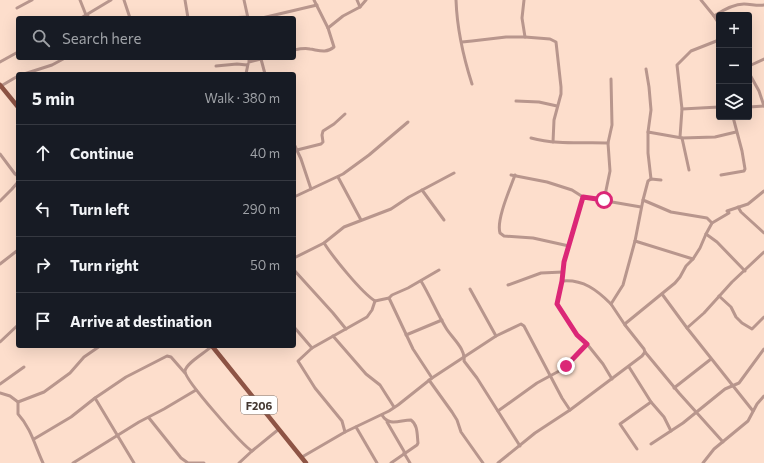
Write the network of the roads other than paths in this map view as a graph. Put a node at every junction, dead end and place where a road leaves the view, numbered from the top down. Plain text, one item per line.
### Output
1 (32, 0) edge
2 (80, 0) edge
3 (111, 0) edge
4 (124, 0) edge
5 (185, 0) edge
6 (244, 0) edge
7 (314, 0) edge
8 (357, 0) edge
9 (366, 0) edge
10 (456, 0) edge
11 (524, 0) edge
12 (701, 0) edge
13 (739, 0) edge
14 (317, 5) junction
15 (738, 5) junction
16 (764, 6) edge
17 (360, 7) junction
18 (17, 8) dead end
19 (91, 12) junction
20 (86, 15) joint
21 (90, 16) edge
22 (129, 16) edge
23 (188, 16) edge
24 (248, 16) edge
25 (270, 16) edge
26 (714, 16) junction
27 (716, 19) edge
28 (328, 28) junction
29 (526, 37) junction
30 (716, 41) edge
31 (462, 42) junction
32 (296, 50) edge
33 (16, 53) edge
34 (764, 59) edge
35 (61, 60) edge
36 (249, 60) edge
37 (258, 60) edge
38 (260, 60) edge
39 (0, 62) edge
40 (248, 64) junction
41 (752, 65) edge
42 (216, 66) dead end
43 (646, 69) dead end
44 (30, 72) edge
45 (246, 72) edge
46 (264, 72) edge
47 (16, 77) edge
48 (752, 78) edge
49 (611, 79) dead end
50 (472, 84) dead end
51 (0, 86) edge
52 (516, 101) dead end
53 (16, 105) edge
54 (557, 106) junction
55 (764, 106) edge
56 (716, 107) edge
57 (752, 107) edge
58 (682, 109) junction
59 (345, 114) dead end
60 (734, 120) edge
61 (408, 122) dead end
62 (648, 132) junction
63 (736, 132) junction
64 (681, 137) junction
65 (531, 138) dead end
66 (553, 142) junction
67 (608, 143) junction
68 (297, 150) joint
69 (0, 154) edge
70 (690, 170) dead end
71 (454, 173) dead end
72 (16, 175) edge
73 (721, 175) dead end
74 (338, 177) junction
75 (651, 179) junction
76 (661, 180) dead end
77 (16, 184) edge
78 (311, 189) junction
79 (422, 190) junction
80 (764, 191) edge
81 (296, 196) edge
82 (583, 197) junction
83 (604, 200) junction
84 (643, 200) junction
85 (0, 201) edge
86 (641, 207) junction
87 (738, 207) junction
88 (361, 220) junction
89 (444, 220) dead end
90 (712, 223) junction
91 (764, 233) edge
92 (706, 234) junction
93 (635, 240) junction
94 (324, 242) junction
95 (569, 246) junction
96 (16, 252) edge
97 (764, 252) edge
98 (296, 257) edge
99 (693, 259) junction
100 (0, 264) edge
101 (438, 270) dead end
102 (745, 270) junction
103 (296, 272) edge
104 (563, 272) junction
105 (421, 281) junction
106 (562, 281) junction
107 (508, 285) dead end
108 (470, 289) dead end
109 (662, 294) junction
110 (719, 296) junction
111 (389, 298) junction
112 (375, 301) junction
113 (611, 304) junction
114 (764, 317) edge
115 (442, 320) junction
116 (625, 325) junction
117 (16, 327) edge
118 (687, 328) junction
119 (296, 329) edge
120 (346, 329) junction
121 (406, 335) junction
122 (333, 336) junction
123 (496, 336) junction
124 (0, 342) edge
125 (587, 344) junction
126 (97, 348) edge
127 (210, 348) edge
128 (214, 348) edge
129 (312, 348) junction
130 (764, 349) edge
131 (645, 352) junction
132 (464, 357) junction
133 (711, 359) junction
134 (24, 367) dead end
135 (629, 367) junction
136 (185, 373) junction
137 (551, 376) junction
138 (431, 379) junction
139 (612, 379) junction
140 (0, 384) edge
141 (732, 385) junction
142 (674, 388) junction
143 (196, 390) junction
144 (0, 393) edge
145 (764, 396) edge
146 (95, 398) junction
147 (18, 402) junction
148 (651, 402) junction
149 (394, 407) junction
150 (570, 410) junction
151 (498, 411) junction
152 (753, 411) junction
153 (696, 412) junction
154 (382, 415) junction
155 (148, 418) junction
156 (387, 422) junction
157 (356, 427) junction
158 (279, 429) junction
159 (671, 431) junction
160 (345, 432) junction
161 (118, 437) junction
162 (34, 439) junction
163 (723, 442) junction
164 (651, 444) dead end
165 (520, 446) junction
166 (637, 449) dead end
167 (252, 451) junction
168 (405, 453) junction
169 (302, 458) junction
170 (43, 463) edge
171 (74, 463) edge
172 (134, 463) edge
173 (204, 463) edge
174 (239, 463) edge
175 (306, 463) edge
176 (377, 463) edge
177 (391, 463) edge
178 (410, 463) edge
179 (483, 463) edge
180 (498, 463) edge
181 (703, 463) edge

1 - 18 street
2 - 20 street
3 - 19 street
4 - 22 street
5 - 23 street
6 - 24 street
7 - 14 street
8 - 17 street
9 - 17 street
10 - 31 street
11 - 29 street
12 - 26 street
13 - 15 street
14 - 25 street
14 - 28 street
15 - 16 street
15 - 26 street
17 - 28 street
19 - 20 street
19 - 21 street
26 - 27 street
28 - 32 street
29 - 31 street
29 - 54 street
30 - 58 street
31 - 50 street
33 - 39 street
34 - 41 street
35 - 44 street
36 - 40 street
37 - 40 street
38 - 46 street
40 - 42 street
40 - 45 street
43 - 62 street
47 - 51 street
48 - 55 street
49 - 67 street
51 - 53 main road
52 - 54 street
54 - 66 street
55 - 57 street
56 - 58 street
58 - 64 street
59 - 68 street
60 - 63 street
61 - 74 street
62 - 64 street
62 - 75 street
63 - 64 street
63 - 73 street
64 - 70 street
65 - 66 street
66 - 67 street
67 - 83 street
68 - 78 street
69 - 72 street
71 - 79 street
74 - 78 street
74 - 88 street
75 - 76 street
75 - 84 street
77 - 85 street
78 - 81 street
79 - 88 street
79 - 89 street
80 - 87 street
82 - 83 street
82 - 95 street
82 - 95 street
83 - 86 street
84 - 86 street
84 - 90 street
86 - 93 street
87 - 90 street
87 - 91 street
88 - 94 street
90 - 92 street
92 - 99 street
92 - 102 street
93 - 99 street
93 - 113 street
94 - 98 street
94 - 112 street
95 - 104 street
96 - 100 street
97 - 102 street
99 - 109 street
101 - 105 street
102 - 110 street
103 - 120 street
104 - 106 street
104 - 107 street
105 - 111 street
105 - 115 street
106 - 113 street
106 - 125 street
108 - 123 street
109 - 116 street
109 - 118 street
110 - 114 street
110 - 118 street
111 - 112 street
111 - 121 street
112 - 120 street
113 - 116 street
115 - 121 street
115 - 132 street
116 - 131 street
117 - 124 street
118 - 133 street
119 - 129 street
120 - 122 street
121 - 138 street
122 - 129 street
122 - 149 street
123 - 132 street
123 - 137 street
125 - 137 street
125 - 139 street
126 - 147 street
127 - 136 street
128 - 158 main road, F206
129 - 160 street
130 - 141 street
131 - 135 street
131 - 142 street
132 - 138 street
132 - 151 street
133 - 141 street
133 - 142 street
134 - 140 street
135 - 139 street
135 - 148 street
136 - 143 street
136 - 146 street
137 - 150 street
137 - 151 street
138 - 149 street
138 - 179 street
139 - 150 street
141 - 152 street
141 - 153 street
142 - 153 street
143 - 155 street
143 - 167 street
144 - 147 street
145 - 152 street
146 - 161 street
146 - 162 street
147 - 162 street
148 - 159 street
148 - 166 street
149 - 154 street
150 - 165 street
151 - 165 street
152 - 163 street
153 - 159 street
153 - 163 street
154 - 156 street
154 - 157 street
155 - 161 street
155 - 173 street
156 - 168 street
156 - 168 street
157 - 160 street
157 - 176 street
158 - 167 street
158 - 169 main road, F206
159 - 164 street
160 - 169 street
161 - 171 street
161 - 172 street
162 - 170 street
163 - 181 street
165 - 180 street
167 - 174 street
168 - 177 street
168 - 178 street
169 - 175 main road, F206

